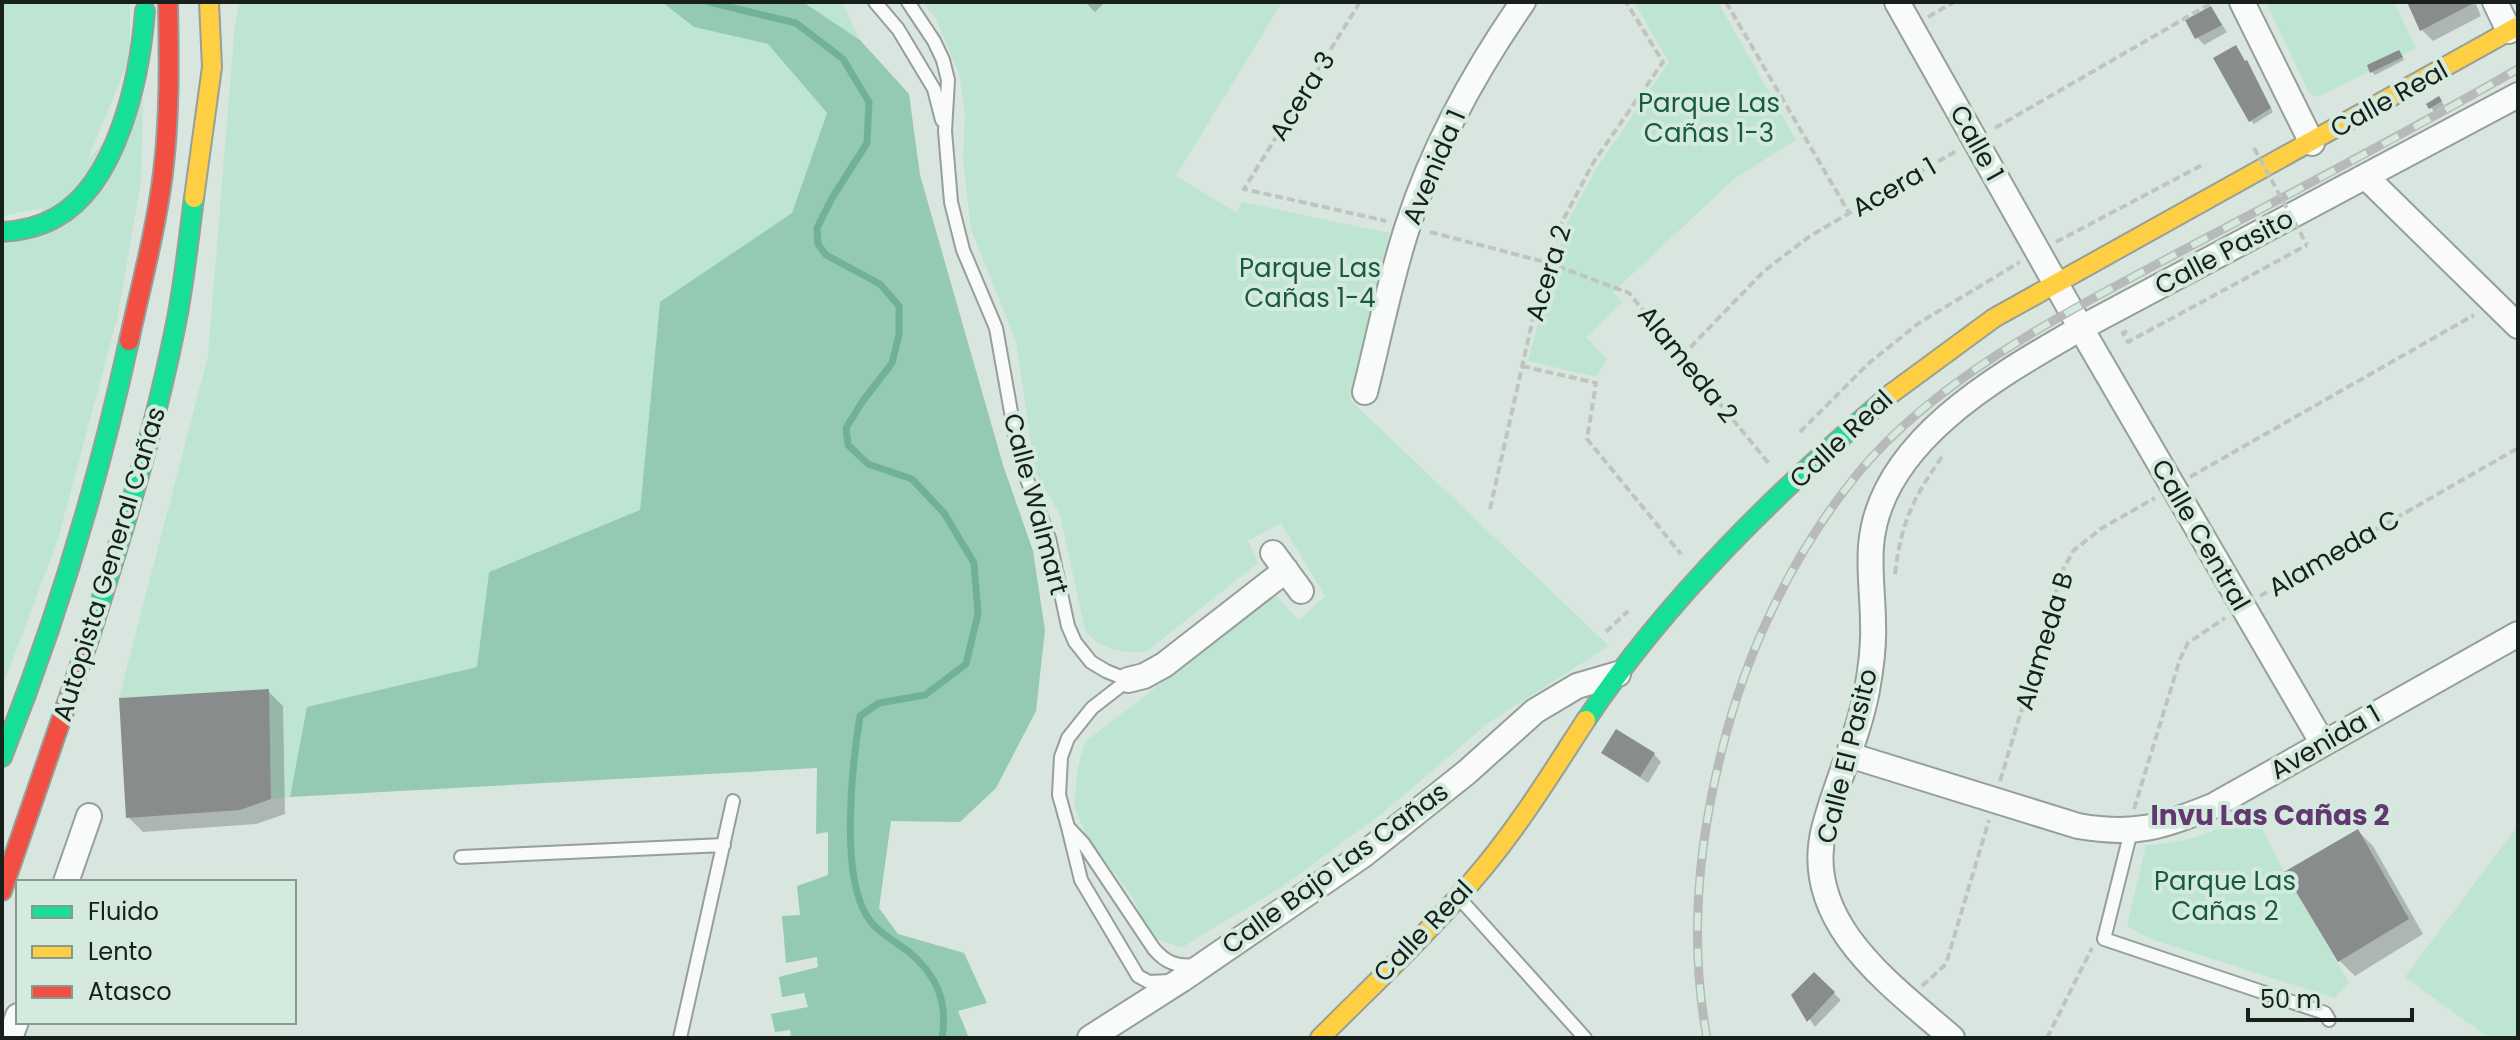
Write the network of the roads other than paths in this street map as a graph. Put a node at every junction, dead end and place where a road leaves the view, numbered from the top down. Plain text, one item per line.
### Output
1 (168, 2) edge
2 (186, 2) edge
3 (209, 2) edge
4 (222, 2) edge
5 (875, 2) edge
6 (908, 2) edge
7 (1523, 2) edge
8 (1897, 2) edge
9 (2242, 2) edge
10 (2495, 2) edge
11 (145, 7) edge
12 (2514, 28) edge
13 (212, 67) junction
14 (2518, 95) edge
15 (945, 131) junction
16 (2312, 143) junction
17 (2366, 177) junction
18 (153, 230) junction
19 (188, 230) junction
20 (2, 232) edge
21 (2056, 283) junction
22 (2518, 326) edge
23 (2081, 328) junction
24 (1365, 392) dead end
25 (1301, 591) dead end
26 (2518, 634) edge
27 (1618, 674) junction
28 (1128, 680) junction
29 (2322, 742) junction
30 (1849, 755) junction
31 (2, 757) edge
32 (733, 801) dead end
33 (89, 816) dead end
34 (1068, 827) junction
35 (2131, 831) junction
36 (724, 845) junction
37 (461, 857) dead end
38 (67, 880) edge
39 (2, 891) edge
40 (1458, 897) junction
41 (1191, 972) junction
42 (2329, 1020) dead end
43 (680, 1038) edge
44 (1090, 1038) edge
45 (1320, 1038) edge
46 (1585, 1038) edge
47 (1952, 1038) edge

1 - 18 main road, Autopista General Cañas
2 - 19 main road
3 - 13 main road
4 - 13 main road
5 - 15 lane, Calle Walmart
6 - 15 lane, Calle Walmart
7 - 24 street, Avenida 1
8 - 21 street, Calle 1
9 - 16 street
10 - 12 street
11 - 18 main road, Autopista General Cañas
11 - 20 main road
12 - 16 main road, Calle Real
13 - 19 main road
14 - 17 street
15 - 28 lane, Calle Walmart
16 - 21 main road, Calle Real
17 - 22 street
17 - 23 street, Calle Pasito
18 - 31 main road, Autopista General Cañas
19 - 39 main road, Autopista General Cañas
21 - 23 street, Calle 1
21 - 27 main road, Calle Real
23 - 29 street, Calle Central
23 - 30 street, Calle El Pasito
25 - 28 street
26 - 29 street, Avenida 1
27 - 40 main road, Calle Real
27 - 41 street, Calle Bajo Las Cañas
28 - 34 lane
29 - 35 street, Avenida 1
30 - 35 street, Avenida 1
30 - 47 street, Calle El Pasito
32 - 36 lane
33 - 38 street
34 - 41 lane
34 - 41 lane
35 - 42 lane
36 - 37 lane
36 - 43 lane
40 - 45 main road, Calle Real
40 - 46 lane
41 - 44 street, Calle Bajo Las Cañas

